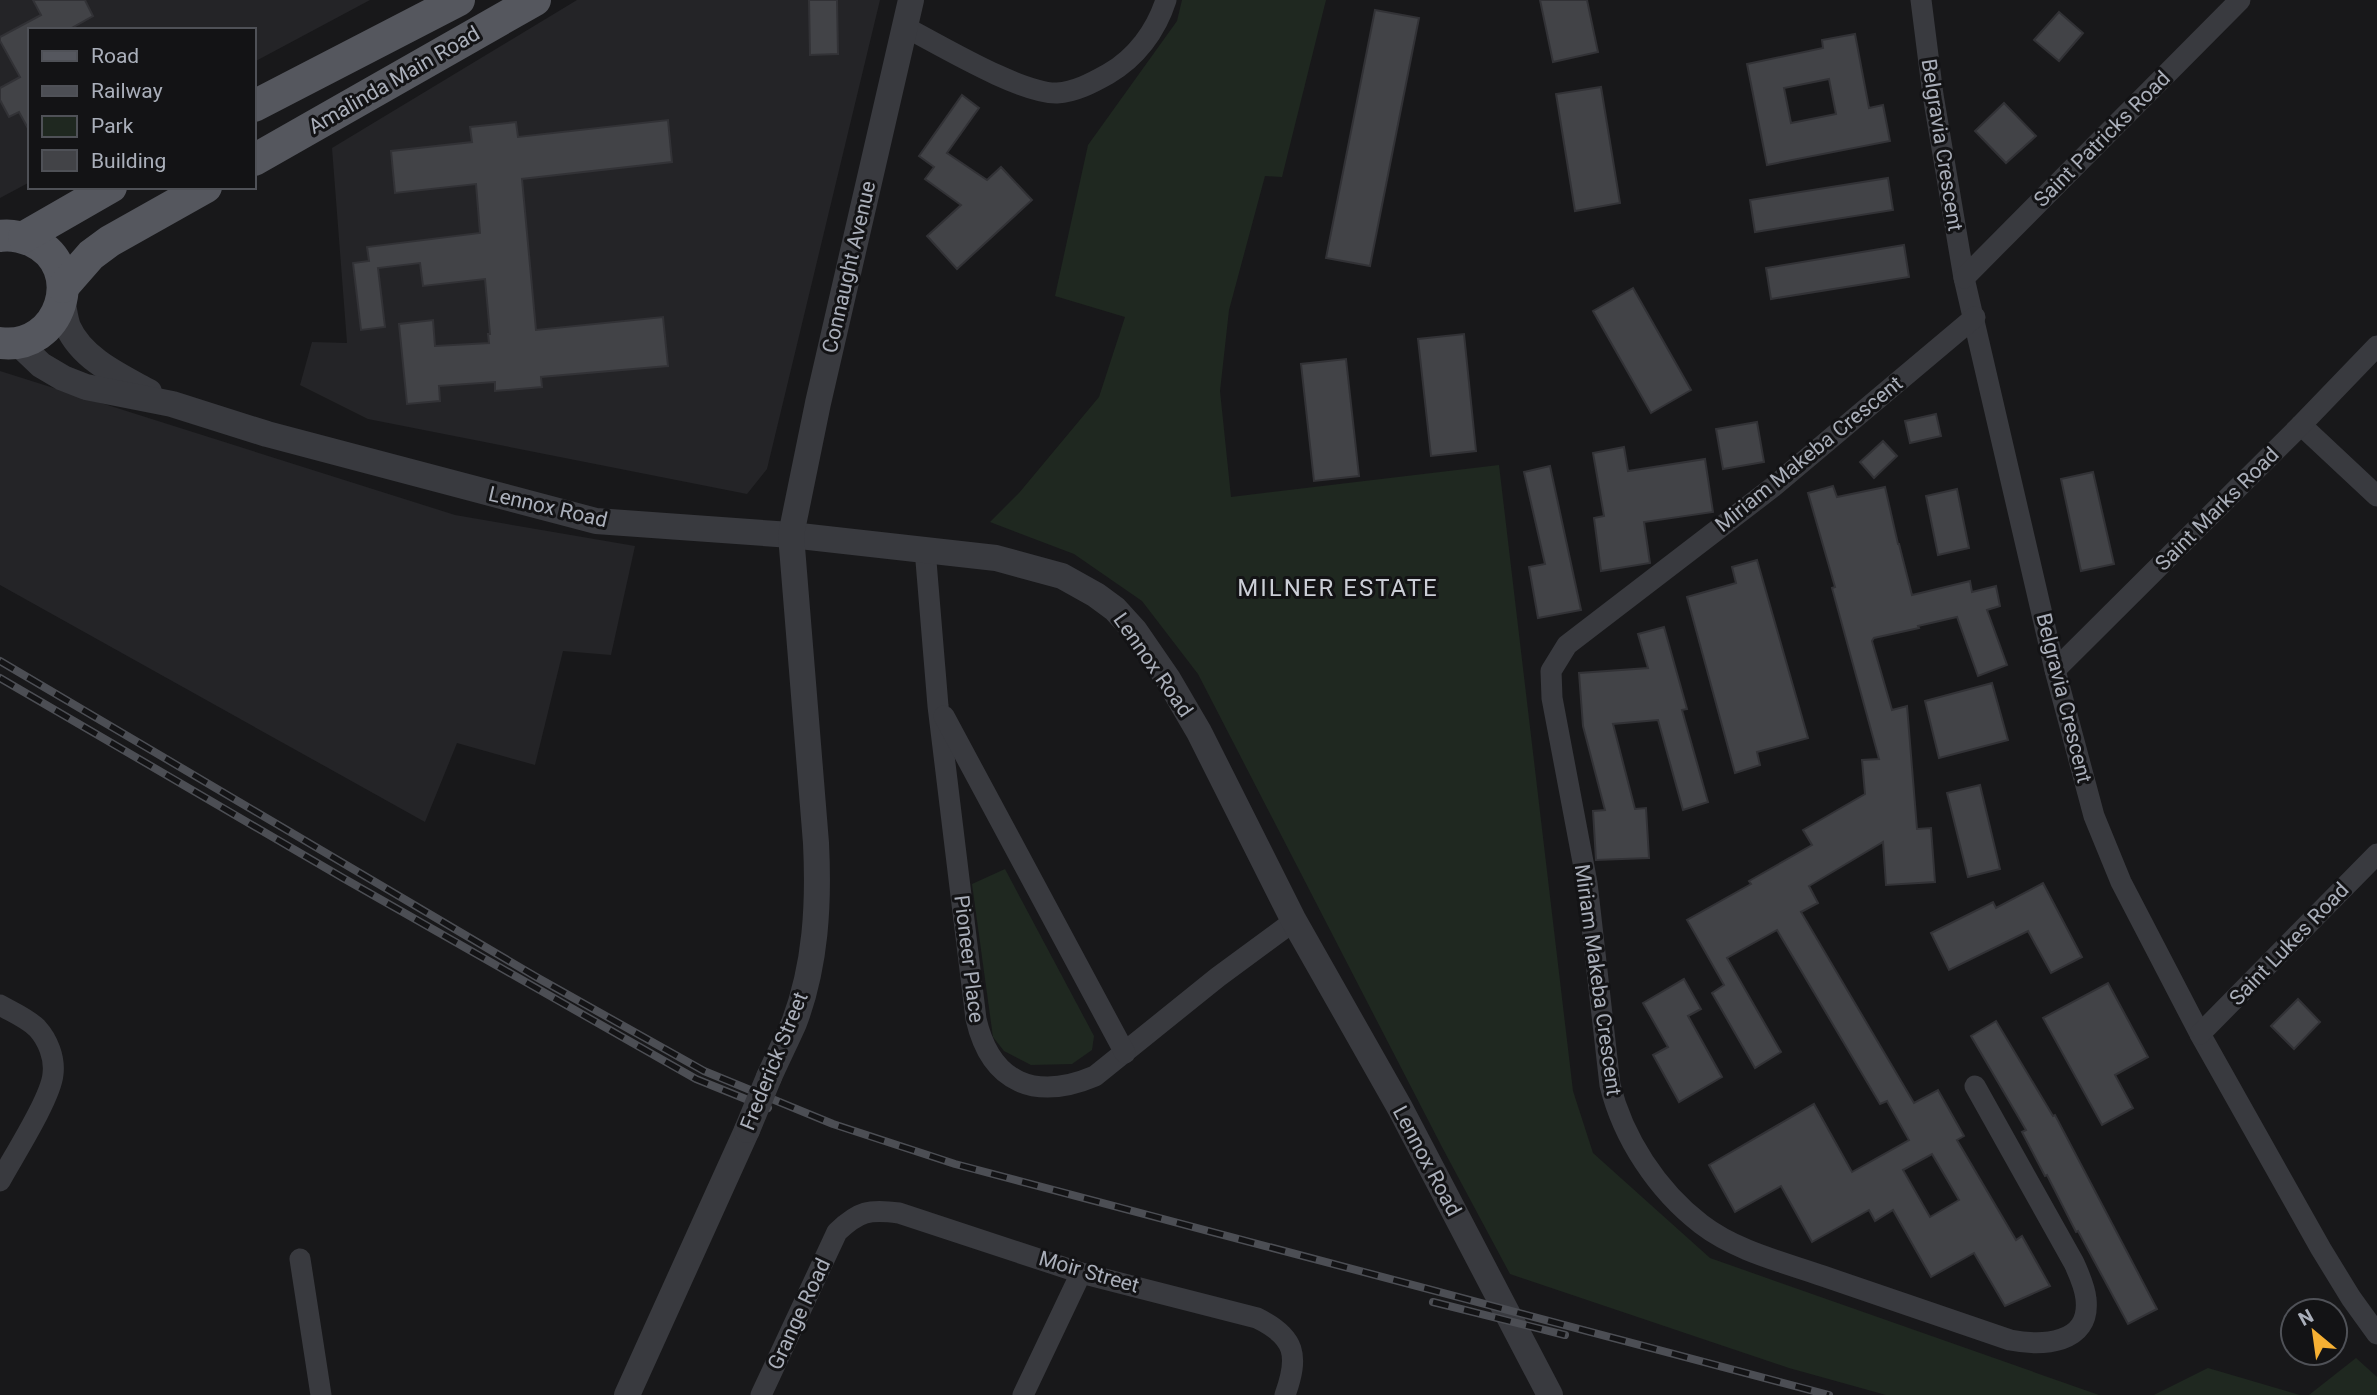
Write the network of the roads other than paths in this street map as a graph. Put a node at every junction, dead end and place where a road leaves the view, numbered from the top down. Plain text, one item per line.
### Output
1 (459, 0) edge
2 (535, 0) edge
3 (911, 0) edge
4 (1166, 0) edge
5 (1921, 0) edge
6 (2240, 0) edge
7 (905, 27) junction
8 (256, 105) edge
9 (256, 159) edge
10 (107, 189) edge
11 (202, 189) edge
12 (12, 237) edge
13 (1964, 278) junction
14 (63, 293) junction
15 (1975, 317) junction
16 (9, 343) edge
17 (2377, 346) edge
18 (172, 404) junction
19 (2301, 425) junction
20 (2377, 496) edge
21 (791, 535) junction
22 (925, 548) junction
23 (2055, 670) junction
24 (938, 706) junction
25 (2377, 854) edge
26 (1294, 921) junction
27 (0, 1005) edge
28 (2200, 1034) junction
29 (1125, 1053) junction
30 (1975, 1086) dead end
31 (0, 1181) edge
32 (837, 1232) joint
33 (300, 1259) dead end
34 (1081, 1272) junction
35 (2377, 1334) edge
36 (1285, 1394) edge
37 (321, 1395) edge
38 (627, 1395) edge
39 (761, 1395) edge
40 (1023, 1395) edge
41 (1550, 1395) edge

1 - 8 main road, Amalinda Main Road
2 - 9 main road, Amalinda Main Road
3 - 7 street, Connaught Avenue
4 - 7 street
5 - 13 street, Belgravia Crescent
6 - 13 street, Saint Patricks Road
7 - 21 street, Connaught Avenue
10 - 12 main road
11 - 14 main road
12 - 14 main road
13 - 15 street, Belgravia Crescent
14 - 16 main road
14 - 18 street, Lennox Road
15 - 23 street, Belgravia Crescent
15 - 30 street, Miriam Makeba Crescent
16 - 18 street, Lennox Road
17 - 19 street, Saint Marks Road
18 - 21 street, Lennox Road
19 - 20 street
19 - 23 street, Saint Marks Road
21 - 22 street, Lennox Road
21 - 38 street, Frederick Street, bridge
22 - 24 street, Pioneer Place
22 - 26 street, Lennox Road
23 - 28 street, Belgravia Crescent
24 - 29 street, Pioneer Place
24 - 29 street, Pioneer Place
25 - 28 street, Saint Lukes Road
26 - 29 street, Pioneer Place
26 - 41 street, Lennox Road
27 - 31 street
28 - 35 street, Belgravia Crescent
32 - 34 street, Moir Street
32 - 39 street, Grange Road
33 - 37 street
34 - 36 street, Moir Street
34 - 40 street

